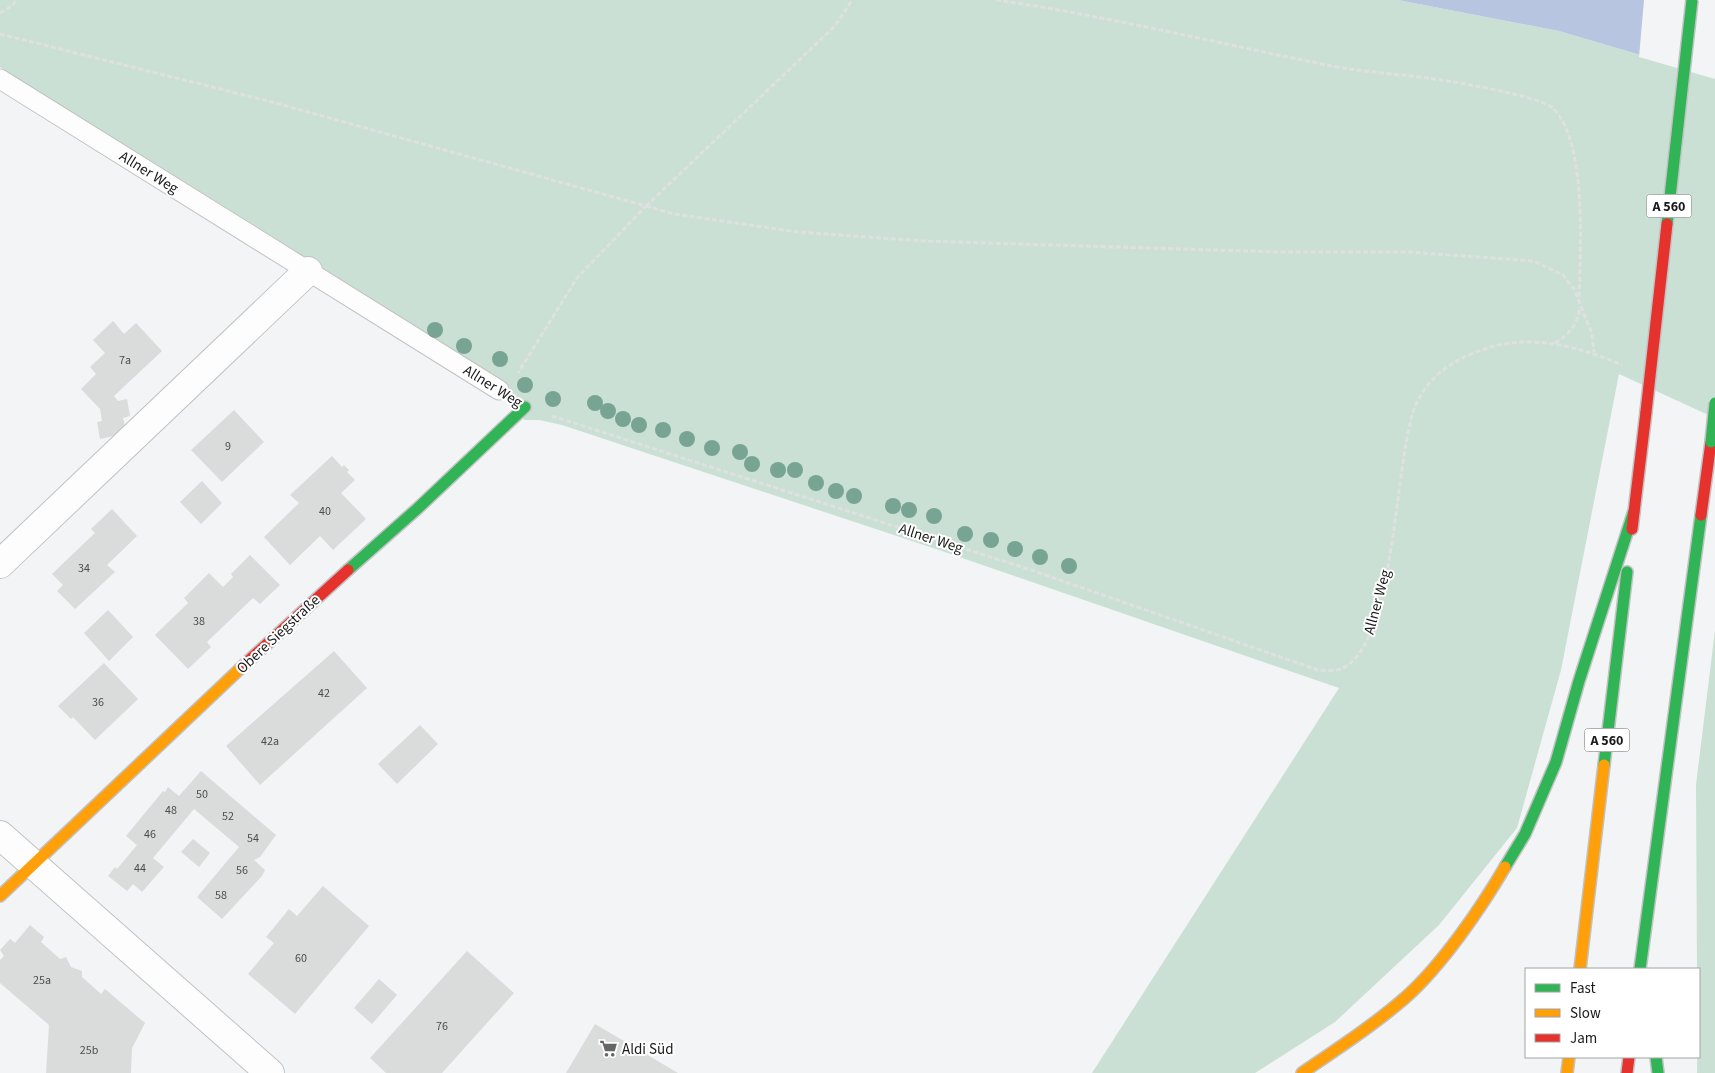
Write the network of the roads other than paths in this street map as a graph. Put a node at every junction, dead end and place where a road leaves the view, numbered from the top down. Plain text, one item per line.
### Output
1 (1692, 0) edge
2 (0, 79) edge
3 (308, 271) junction
4 (502, 392) road end
5 (1715, 403) edge
6 (524, 407) road end
7 (1634, 511) junction
8 (0, 564) edge
9 (0, 835) edge
10 (1657, 839) junction
11 (34, 865) junction
12 (0, 896) edge
13 (1656, 941) dead end
14 (1580, 968) edge
15 (1640, 968) edge
16 (1569, 1058) edge
17 (1629, 1058) edge
18 (1656, 1058) edge
19 (270, 1073) edge
20 (1302, 1073) edge
21 (1567, 1073) edge
22 (1627, 1073) edge
23 (1658, 1073) edge

1 - 7 main road, A 560, bridge
2 - 3 lane, Allner Weg
3 - 4 lane, Allner Weg
3 - 8 street
5 - 10 main road, bridge
6 - 11 main road, Obere Siegstraße
7 - 14 main road, A 560
7 - 20 main road
9 - 11 street
10 - 13 main road
10 - 15 main road
11 - 12 main road, Obere Siegstraße
11 - 19 street
16 - 21 main road
17 - 22 main road
18 - 23 main road

